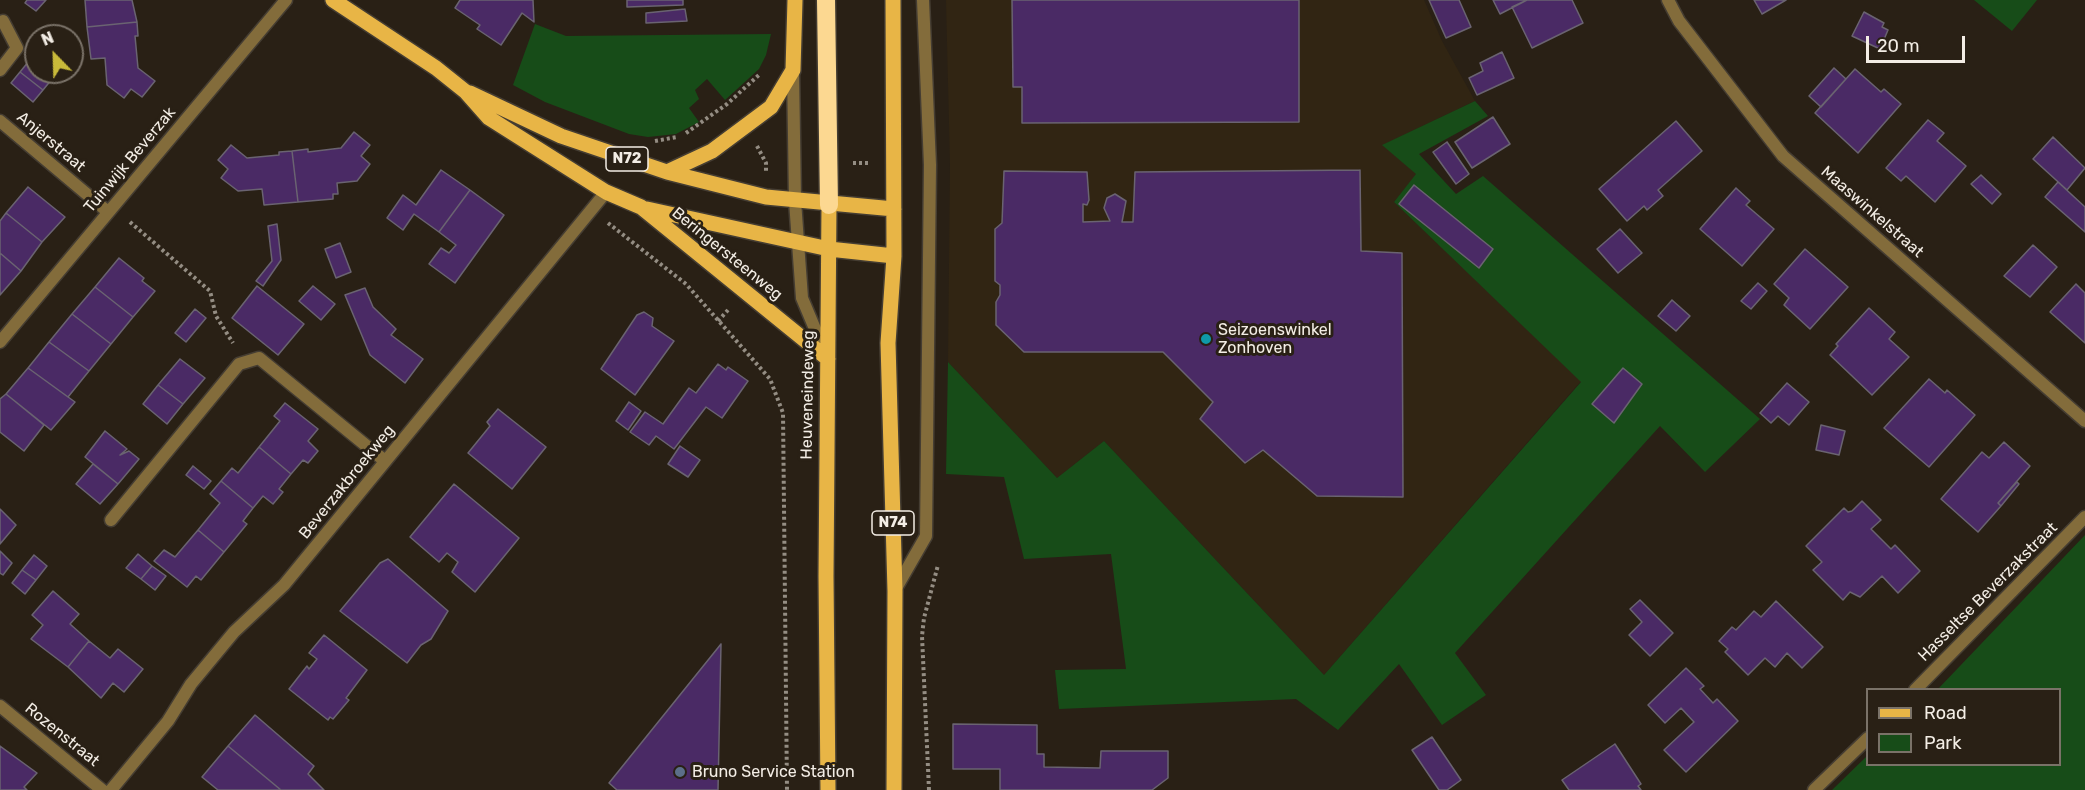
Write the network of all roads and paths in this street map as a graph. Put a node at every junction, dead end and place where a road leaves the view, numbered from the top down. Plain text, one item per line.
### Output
1 (286, 0) edge
2 (333, 0) edge
3 (795, 0) edge
4 (826, 0) edge
5 (893, 0) edge
6 (923, 0) edge
7 (1668, 0) edge
8 (3, 21) dead end
9 (0, 70) edge
10 (793, 70) junction
11 (762, 72) dead end
12 (466, 92) junction
13 (0, 121) edge
14 (649, 142) dead end
15 (667, 172) junction
16 (606, 192) junction
17 (795, 201) junction
18 (829, 205) junction
19 (641, 207) junction
20 (894, 209) junction
21 (111, 210) junction
22 (592, 211) junction
23 (798, 243) junction
24 (829, 249) junction
25 (894, 256) junction
26 (0, 342) edge
27 (828, 359) junction
28 (244, 362) junction
29 (2085, 421) edge
30 (385, 461) junction
31 (2085, 517) edge
32 (111, 519) dead end
33 (895, 591) junction
34 (1917, 688) edge
35 (0, 706) edge
36 (1866, 740) edge
37 (102, 790) edge
38 (111, 790) edge
39 (787, 790) edge
40 (828, 790) edge
41 (894, 790) edge
42 (1814, 790) edge

1 - 21 street, Tuinwijk Beverzak
2 - 12 main road, Beringersteenweg / N72
3 - 10 main road
4 - 18 highway, Heuveneindeweg
5 - 20 main road, N74
6 - 33 street
7 - 29 street, Maaswinkelstraat
8 - 9 street
10 - 15 main road
10 - 17 street, Beringersteenweg
11 - 14 path
12 - 15 main road, Beringersteenweg / N72
12 - 16 main road, Beringersteenweg / N72
13 - 21 street, Anjerstraat
15 - 17 main road, Beringersteenweg / N72
16 - 19 main road, Beringersteenweg / N72
16 - 22 street, Beverzakbroekweg
17 - 18 main road, Beringersteenweg / N72
17 - 23 street, Beringersteenweg
18 - 20 main road, Beringersteenweg / N72
18 - 24 main road, Heuveneindeweg
19 - 23 main road
19 - 27 main road, Beringersteenweg / N72
20 - 25 main road, N74
21 - 26 street, Tuinwijk Beverzak
21 - 28 path
22 - 30 street, Beverzakbroekweg
22 - 39 path
23 - 24 main road
23 - 27 street, Beringersteenweg
24 - 25 main road
24 - 27 main road, Heuveneindeweg
25 - 33 main road, N74
27 - 40 main road, Heuveneindeweg
28 - 30 street
28 - 32 street
30 - 38 street, Beverzakbroekweg
31 - 34 street, Hasseltse Beverzakstraat
33 - 41 main road, N74
35 - 37 street, Rozenstraat
36 - 42 street

